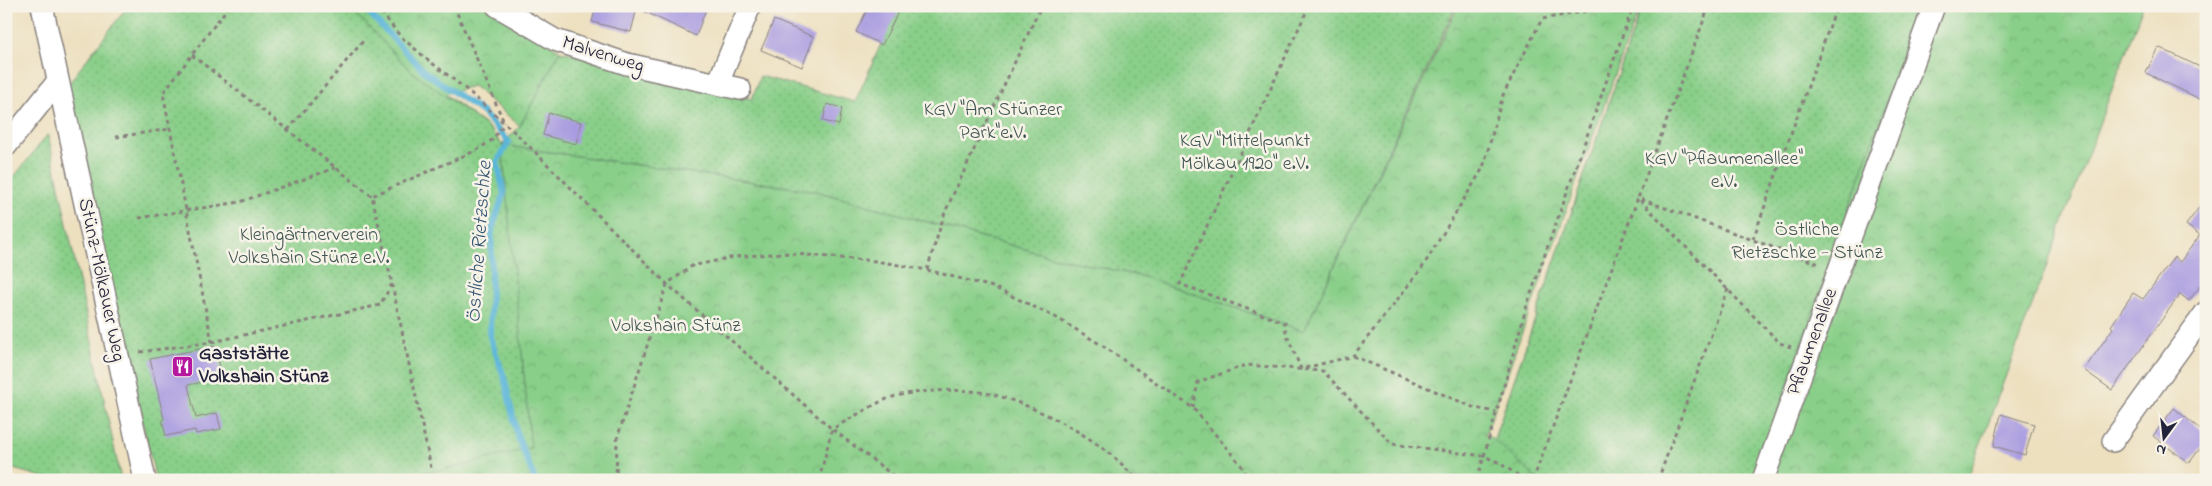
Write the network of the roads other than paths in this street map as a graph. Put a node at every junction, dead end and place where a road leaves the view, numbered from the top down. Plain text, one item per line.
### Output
1 (42, 6) edge
2 (497, 6) edge
3 (750, 6) edge
4 (1934, 6) edge
5 (58, 81) junction
6 (718, 83) junction
7 (740, 89) dead end
8 (6, 146) edge
9 (2206, 312) edge
10 (2113, 441) dead end
11 (145, 480) edge
12 (1763, 480) edge

1 - 5 street, Stünz-Mölkauer Weg
2 - 6 street, Malvenweg
3 - 6 street
4 - 12 street, Pflaumenallee
5 - 8 street
5 - 11 street, Stünz-Mölkauer Weg
6 - 7 street, Malvenweg
9 - 10 street

